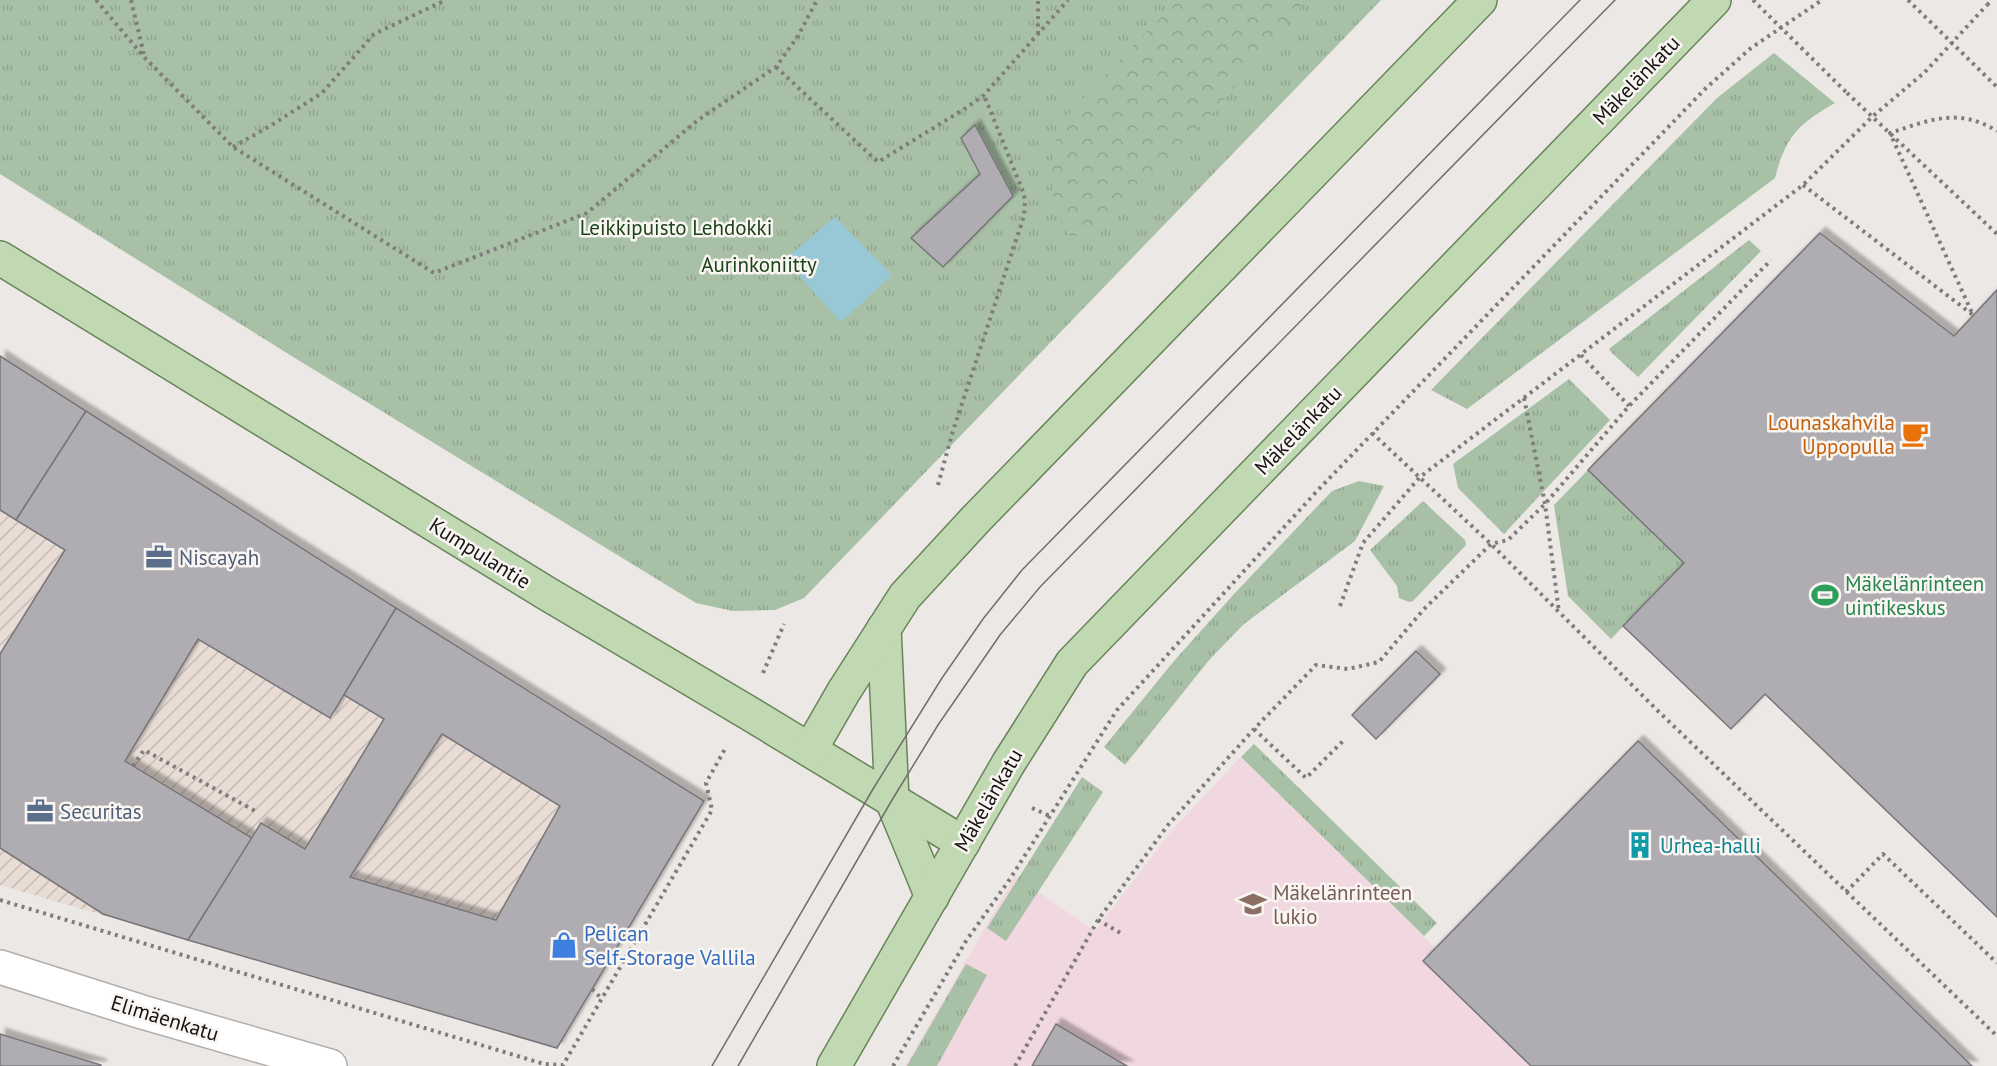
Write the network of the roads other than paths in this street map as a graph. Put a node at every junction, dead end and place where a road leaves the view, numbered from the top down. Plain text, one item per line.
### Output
1 (1480, 0) edge
2 (1714, 0) edge
3 (0, 258) edge
4 (884, 628) junction
5 (810, 750) junction
6 (892, 800) junction
7 (963, 843) junction
8 (932, 897) junction
9 (0, 967) edge
10 (330, 1066) edge
11 (834, 1066) edge

1 - 4 main road
2 - 7 main road, Mäkelänkatu
3 - 5 main road, Kumpulantie
4 - 5 main road
4 - 6 main road
5 - 6 main road, Kumpulantie
6 - 7 main road, Kumpulantie
6 - 8 main road
7 - 8 main road, Mäkelänkatu
8 - 11 main road, Mäkelänkatu
9 - 10 street, Elimäenkatu

